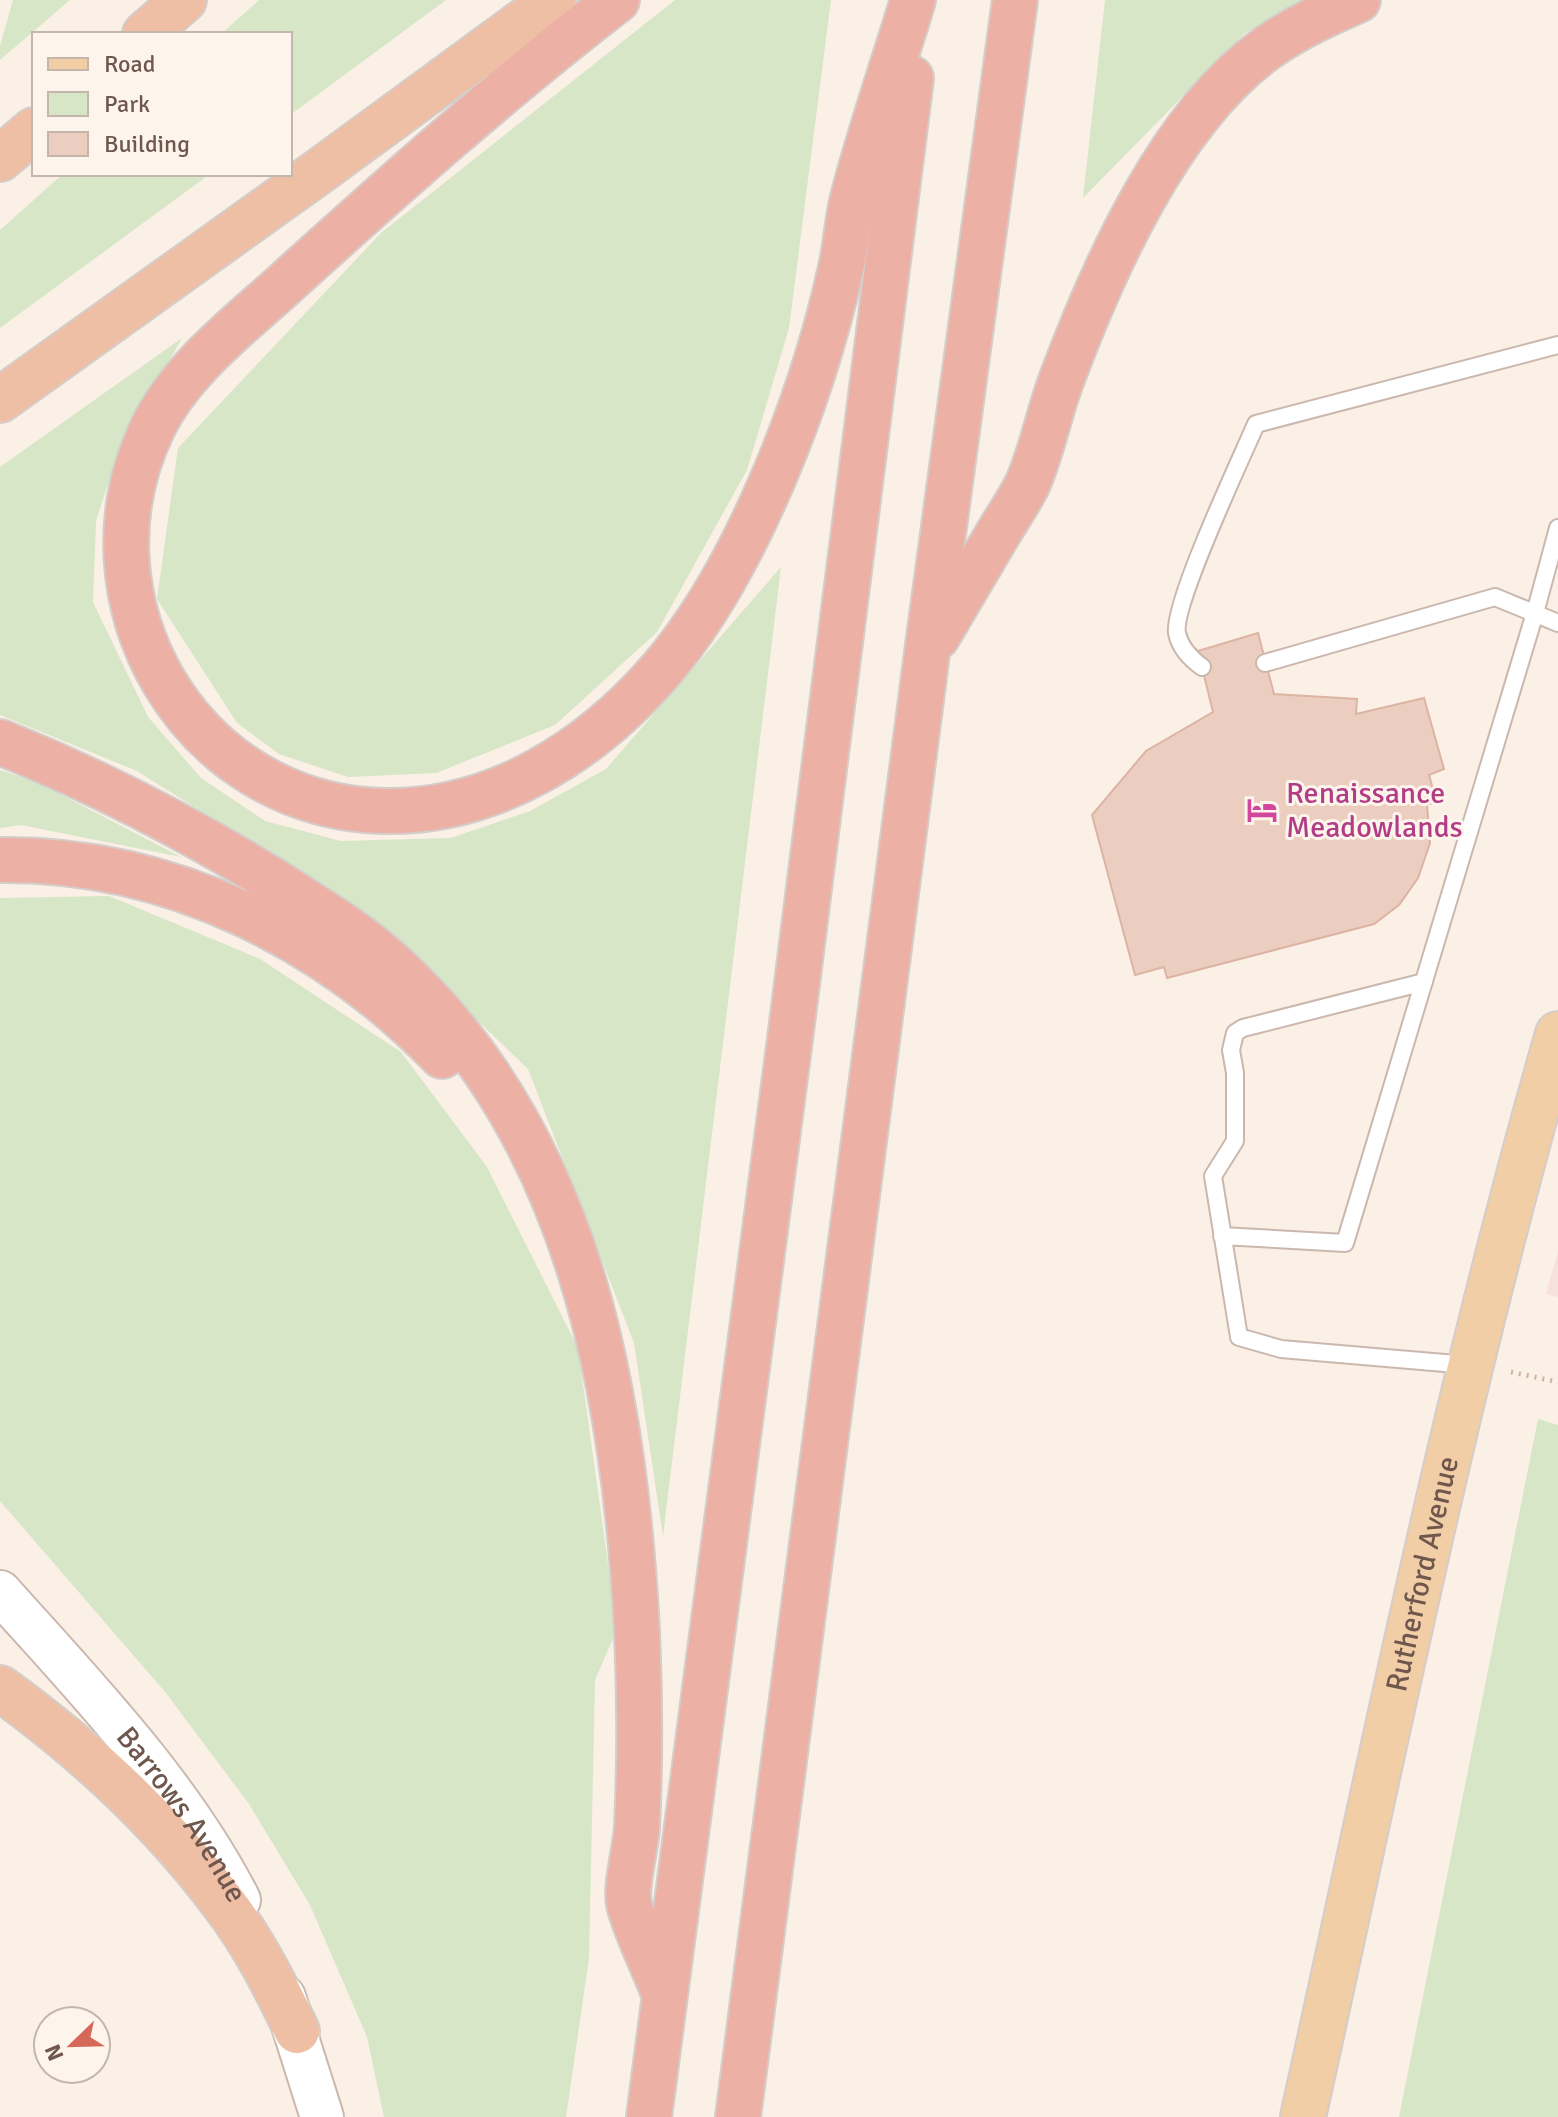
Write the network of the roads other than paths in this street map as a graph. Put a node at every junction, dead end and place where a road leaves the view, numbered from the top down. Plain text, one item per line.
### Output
1 (184, 0) edge
2 (553, 0) edge
3 (617, 0) edge
4 (913, 0) edge
5 (921, 0) edge
6 (1015, 0) edge
7 (1358, 0) edge
8 (147, 32) edge
9 (32, 132) edge
10 (0, 159) edge
11 (1558, 345) edge
12 (0, 400) edge
13 (1558, 528) edge
14 (1535, 613) junction
15 (1558, 623) edge
16 (927, 653) junction
17 (1265, 663) dead end
18 (1202, 667) dead end
19 (0, 742) edge
20 (0, 860) edge
21 (1424, 982) junction
22 (1558, 1034) edge
23 (1222, 1236) junction
24 (590, 1299) junction
25 (1470, 1365) junction
26 (0, 1592) edge
27 (0, 1688) edge
28 (665, 1995) junction
29 (297, 2031) junction
30 (322, 2117) edge
31 (649, 2117) edge
32 (738, 2117) edge
33 (1303, 2117) edge

1 - 8 highway
2 - 12 highway
3 - 4 highway
5 - 28 highway
6 - 16 highway
7 - 16 highway
9 - 10 highway
11 - 18 lane
13 - 14 lane
14 - 15 lane
14 - 17 lane
14 - 21 lane
16 - 32 highway
19 - 24 highway
20 - 24 highway
21 - 23 lane
21 - 23 lane
22 - 25 main road, Rutherford Avenue
23 - 25 lane
24 - 28 highway
25 - 33 main road, Rutherford Avenue
26 - 29 street, Barrows Avenue
27 - 29 highway
28 - 31 highway
29 - 30 street, Barrows Avenue

